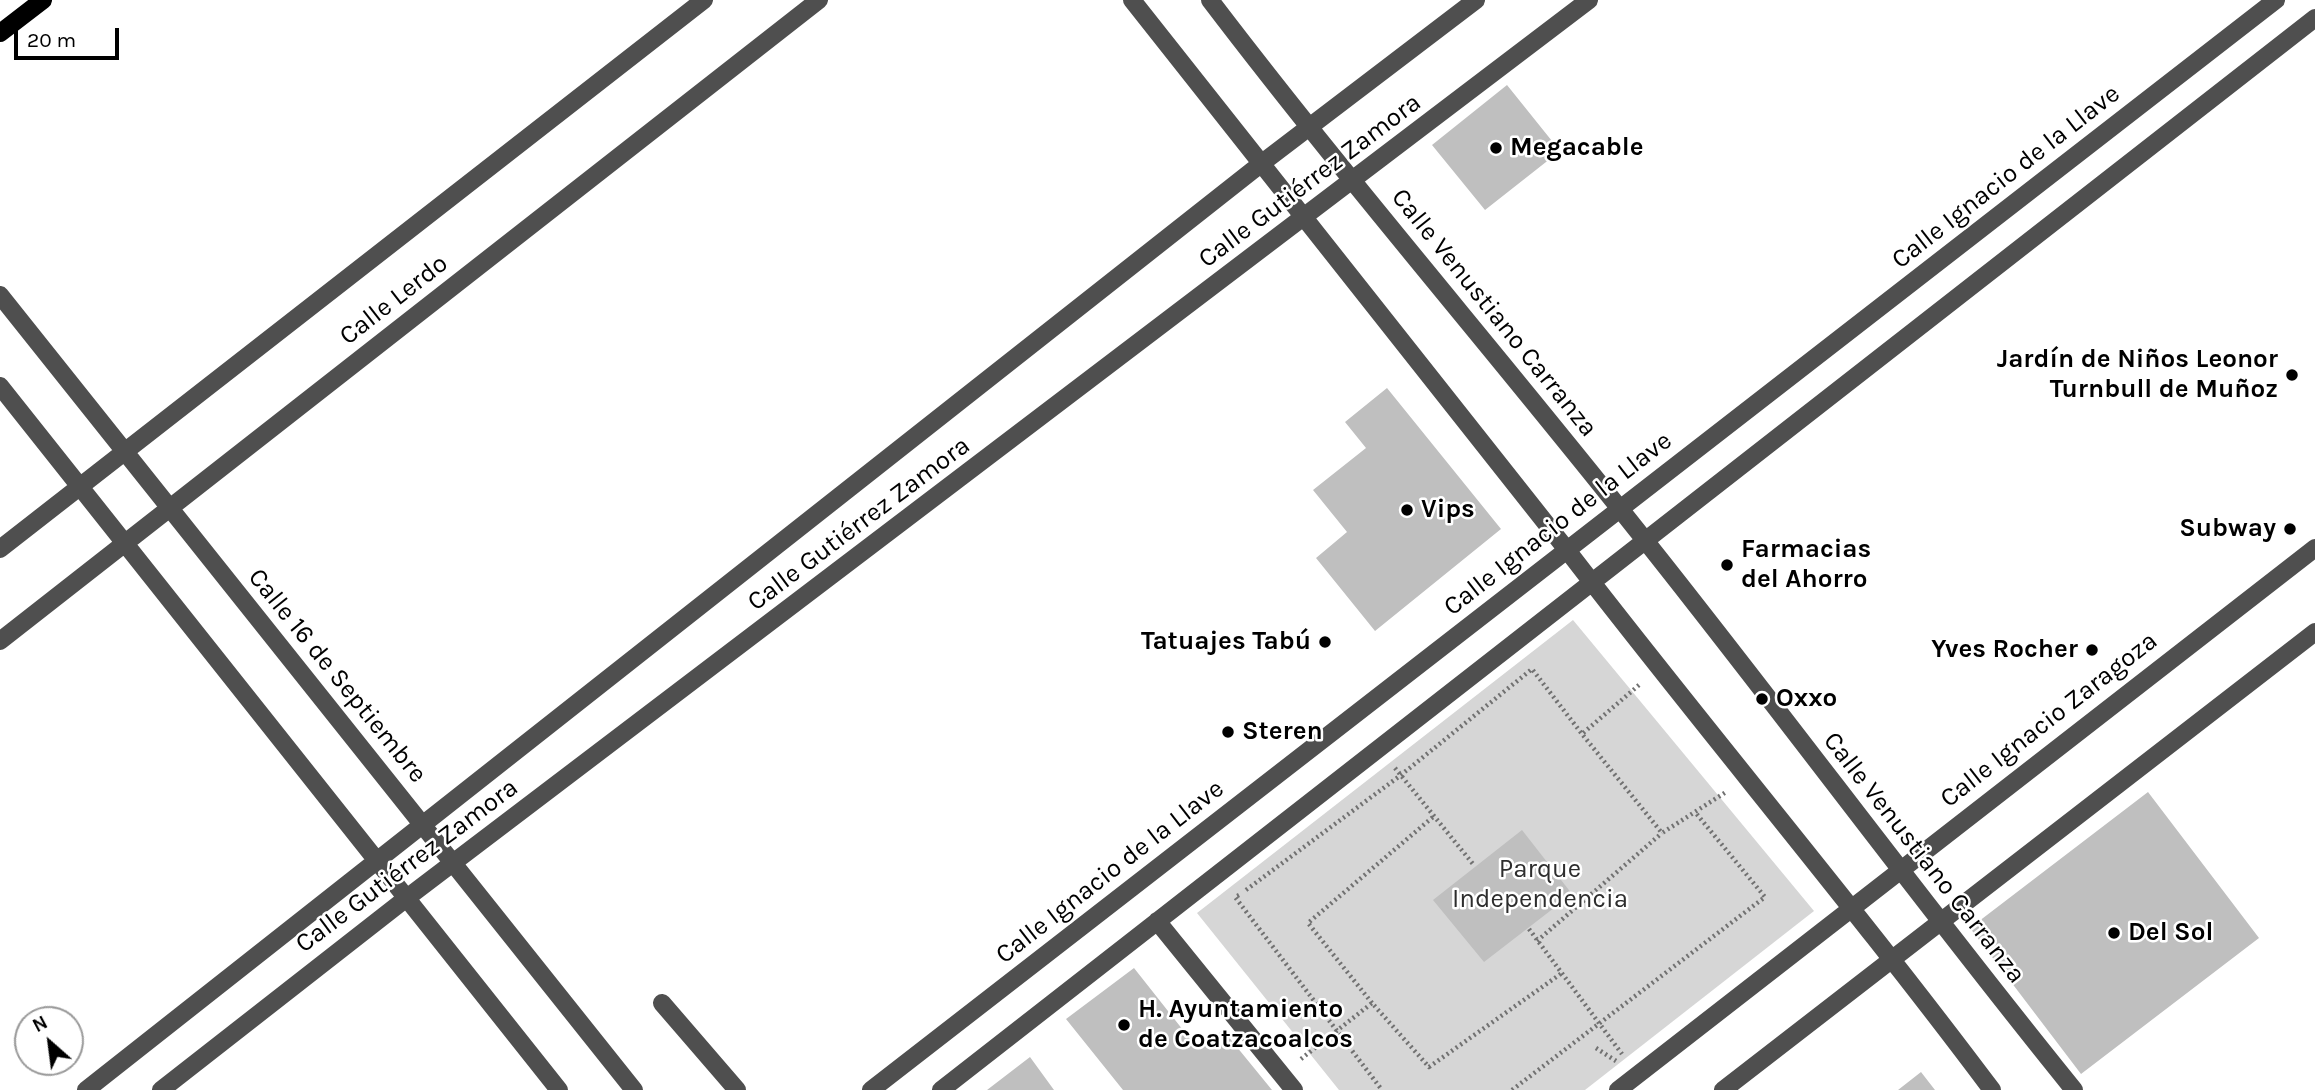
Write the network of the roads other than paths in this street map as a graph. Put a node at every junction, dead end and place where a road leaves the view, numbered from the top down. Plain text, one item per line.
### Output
1 (43, 0) edge
2 (704, 0) edge
3 (819, 0) edge
4 (1132, 0) edge
5 (1210, 0) edge
6 (1476, 0) edge
7 (1589, 0) edge
8 (2276, 0) edge
9 (2315, 18) edge
10 (0, 33) edge
11 (1307, 128) junction
12 (1262, 163) junction
13 (1353, 182) junction
14 (1306, 219) junction
15 (0, 296) edge
16 (0, 386) edge
17 (123, 450) junction
18 (79, 485) junction
19 (170, 509) junction
20 (1620, 509) junction
21 (1646, 540) junction
22 (125, 543) junction
23 (2315, 548) edge
24 (0, 549) edge
25 (1567, 550) junction
26 (1592, 582) junction
27 (2315, 632) edge
28 (0, 641) edge
29 (423, 826) junction
30 (380, 861) junction
31 (453, 863) junction
32 (1898, 869) junction
33 (408, 897) junction
34 (1851, 906) junction
35 (1157, 922) junction
36 (1941, 923) junction
37 (1894, 960) junction
38 (662, 1003) dead end
39 (86, 1090) edge
40 (161, 1090) edge
41 (559, 1090) edge
42 (634, 1090) edge
43 (737, 1090) edge
44 (872, 1090) edge
45 (941, 1090) edge
46 (1294, 1090) edge
47 (1618, 1090) edge
48 (1723, 1090) edge
49 (1992, 1090) edge
50 (2074, 1090) edge

1 - 10 main road
2 - 17 street, Calle Lerdo
3 - 19 street, Calle Lerdo
4 - 12 street
5 - 11 street, Calle Venustiano Carranza
6 - 11 street, Calle Gutiérrez Zamora
7 - 13 street, Calle Gutiérrez Zamora
8 - 20 street, Calle Ignacio de la Llave
9 - 21 street
11 - 12 street, Calle Gutiérrez Zamora
11 - 13 street, Calle Venustiano Carranza
12 - 14 street
12 - 29 street, Calle Gutiérrez Zamora
13 - 14 street, Calle Gutiérrez Zamora
13 - 20 street, Calle Venustiano Carranza
14 - 25 street
14 - 31 street, Calle Gutiérrez Zamora
15 - 17 street, Calle 16 de Septiembre
16 - 18 street
17 - 18 street, Calle Lerdo
17 - 19 street, Calle 16 de Septiembre
18 - 22 street
18 - 24 street, Calle Lerdo
19 - 22 street, Calle Lerdo
19 - 29 street, Calle 16 de Septiembre
20 - 21 street, Calle Venustiano Carranza
20 - 25 street, Calle Ignacio de la Llave
21 - 26 street
21 - 32 street, Calle Venustiano Carranza
22 - 28 street, Calle Lerdo
22 - 30 street
23 - 32 street, Calle Ignacio Zaragoza
25 - 26 street
25 - 44 street, Calle Ignacio de la Llave
26 - 34 street
26 - 35 street
27 - 36 street
29 - 30 street, Calle Gutiérrez Zamora
29 - 31 street, Calle 16 de Septiembre
30 - 33 street
30 - 39 street, Calle Gutiérrez Zamora
31 - 33 street, Calle Gutiérrez Zamora
31 - 42 street, Calle 16 de Septiembre
32 - 34 street, Calle Ignacio Zaragoza
32 - 36 street, Calle Venustiano Carranza
33 - 40 street, Calle Gutiérrez Zamora
33 - 41 street
34 - 37 street
34 - 47 street, Calle Ignacio Zaragoza
35 - 45 street
35 - 46 street
36 - 37 street
36 - 50 street, Calle Venustiano Carranza
37 - 48 street
37 - 49 street
38 - 43 street

